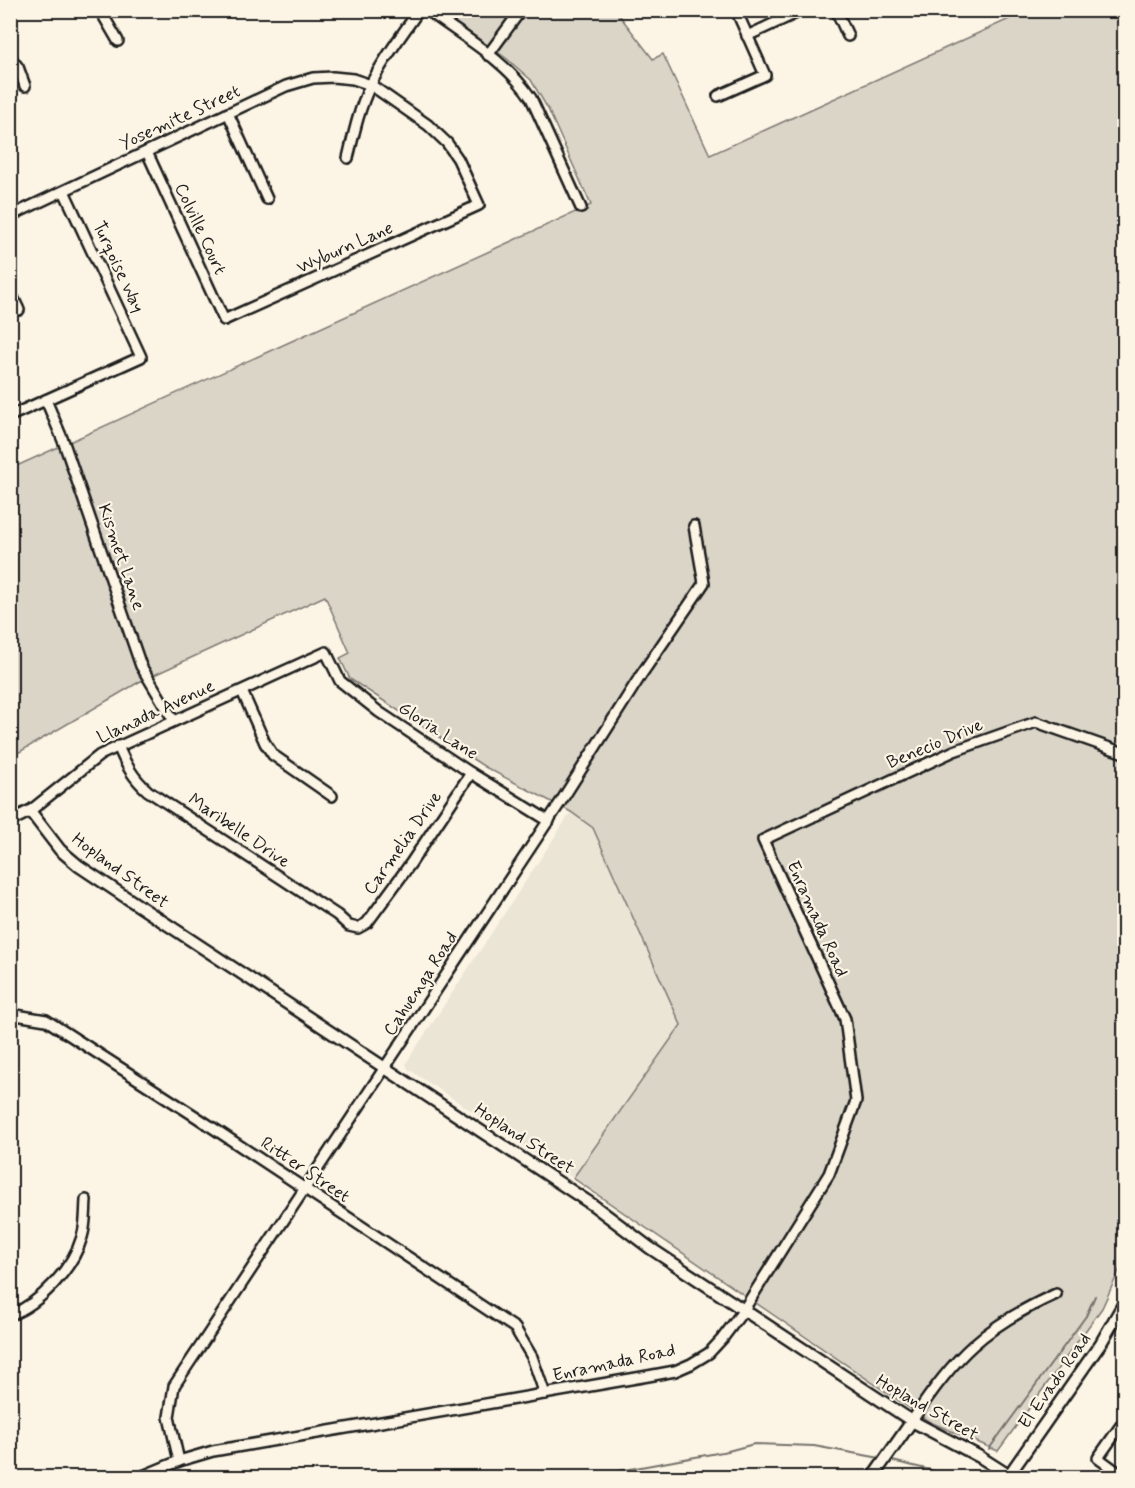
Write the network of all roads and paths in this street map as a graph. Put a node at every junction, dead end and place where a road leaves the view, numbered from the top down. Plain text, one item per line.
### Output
1 (100, 10) edge
2 (419, 10) edge
3 (427, 10) edge
4 (521, 10) edge
5 (736, 10) edge
6 (803, 10) edge
7 (836, 10) edge
8 (747, 36) junction
9 (848, 36) dead end
10 (118, 41) dead end
11 (488, 55) junction
12 (10, 57) edge
13 (371, 85) junction
14 (25, 86) dead end
15 (718, 96) dead end
16 (228, 113) junction
17 (147, 152) junction
18 (348, 158) dead end
19 (64, 191) junction
20 (267, 199) dead end
21 (581, 208) dead end
22 (10, 216) edge
23 (10, 291) edge
24 (19, 310) dead end
25 (224, 320) joint
26 (46, 400) junction
27 (10, 416) edge
28 (694, 526) dead end
29 (326, 652) joint
30 (242, 691) junction
31 (174, 720) junction
32 (118, 746) junction
33 (1125, 753) edge
34 (471, 773) junction
35 (332, 796) dead end
36 (30, 812) junction
37 (10, 821) edge
38 (549, 821) junction
39 (764, 840) joint
40 (358, 928) joint
41 (10, 1014) edge
42 (386, 1070) junction
43 (303, 1189) junction
44 (86, 1200) dead end
45 (1056, 1294) dead end
46 (1125, 1303) edge
47 (743, 1311) junction
48 (10, 1315) edge
49 (545, 1394) junction
50 (912, 1421) junction
51 (1125, 1421) edge
52 (179, 1461) junction
53 (1011, 1476) edge
54 (1125, 1477) edge
55 (138, 1478) edge
56 (872, 1478) edge

1 - 10 street
2 - 13 street
3 - 11 street
4 - 11 street
5 - 8 street
6 - 8 street
7 - 9 street
8 - 15 street
11 - 21 street
12 - 14 street
13 - 16 street, Yosemite Street
13 - 18 street
13 - 25 street, Wyburn Lane
16 - 17 street, Yosemite Street
16 - 20 street
17 - 19 street, Yosemite Street
17 - 25 street, Colville Court
19 - 22 street, Yosemite Street
19 - 26 street, Turqoise Way
23 - 24 street
26 - 27 street
26 - 31 street, Kismet Lane
28 - 38 street, Cahuenga Road
29 - 30 street, Llanada Avenue
29 - 34 street, Gloria Lane
30 - 31 street, Llanada Avenue
30 - 35 street
31 - 32 street, Llanada Avenue
32 - 36 street, Llanada Avenue
32 - 40 street, Maribelle Drive
33 - 39 street, Benecio Drive
34 - 38 street, Gloria Lane
34 - 40 street, Carmelia Drive
36 - 37 street, Llanada Avenue
36 - 42 street, Hopland Street
38 - 42 street, Cahuenga Road
39 - 47 street, Enramada Road
41 - 43 street, Ritter Street
42 - 43 street, Cahuenga Road
42 - 47 street, Hopland Street
43 - 49 street, Ritter Street
43 - 52 street, Cahuenga Road
44 - 48 street
45 - 50 street
46 - 53 street, El Evado Road
47 - 49 street, Enramada Road
47 - 50 street, Hopland Street
49 - 52 street, Enramada Road
50 - 53 street, Hopland Street
50 - 56 street
51 - 54 street
52 - 55 street, Enramada Road

